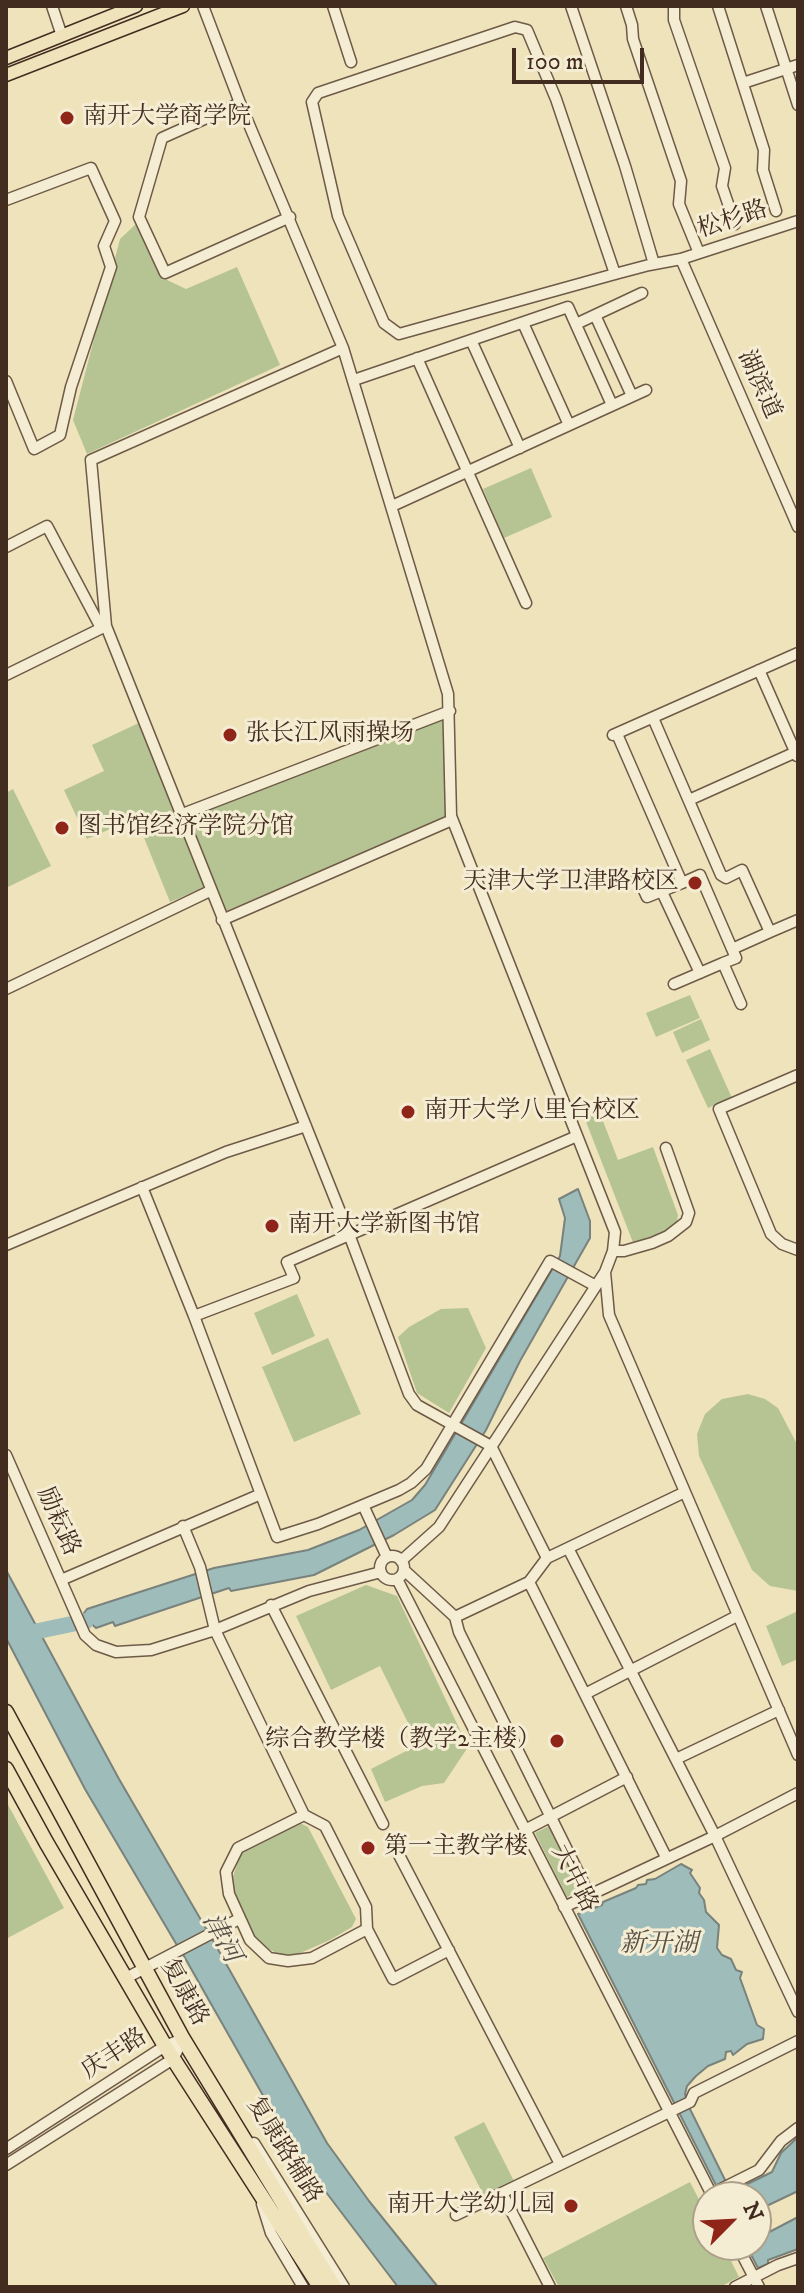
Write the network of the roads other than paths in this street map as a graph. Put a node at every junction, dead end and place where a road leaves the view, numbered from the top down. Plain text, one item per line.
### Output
1 (52, 6) edge
2 (136, 6) edge
3 (183, 6) edge
4 (203, 6) edge
5 (333, 6) edge
6 (571, 6) edge
7 (626, 6) edge
8 (674, 6) edge
9 (718, 6) edge
10 (766, 6) edge
11 (62, 36) junction
12 (6, 58) edge
13 (351, 62) dead end
14 (798, 65) edge
15 (786, 69) junction
16 (6, 75) edge
17 (743, 83) junction
18 (240, 103) junction
19 (798, 105) edge
20 (6, 200) edge
21 (776, 211) dead end
22 (290, 217) junction
23 (798, 221) edge
24 (735, 224) dead end
25 (699, 253) junction
26 (681, 259) junction
27 (654, 264) junction
28 (615, 274) junction
29 (642, 293) dead end
30 (595, 315) junction
31 (523, 323) junction
32 (576, 324) junction
33 (471, 340) junction
34 (343, 348) junction
35 (417, 358) junction
36 (354, 380) junction
37 (6, 381) edge
38 (646, 390) dead end
39 (632, 396) junction
40 (612, 405) junction
41 (569, 425) junction
42 (520, 448) junction
43 (469, 471) junction
44 (392, 506) junction
45 (798, 527) edge
46 (6, 547) edge
47 (526, 603) dead end
48 (103, 627) junction
49 (798, 654) edge
50 (759, 670) junction
51 (6, 675) edge
52 (450, 711) junction
53 (653, 718) junction
54 (797, 755) edge
55 (689, 800) junction
56 (180, 815) junction
57 (452, 820) junction
58 (718, 867) junction
59 (637, 875) dead end
60 (700, 875) junction
61 (682, 883) junction
62 (210, 891) junction
63 (662, 892) junction
64 (222, 920) junction
65 (798, 920) edge
66 (770, 932) junction
67 (732, 949) junction
68 (723, 963) junction
69 (700, 973) junction
70 (674, 984) dead end
71 (6, 989) edge
72 (741, 1004) dead end
73 (798, 1075) edge
74 (306, 1126) junction
75 (577, 1136) junction
76 (666, 1148) dead end
77 (142, 1187) junction
78 (350, 1235) junction
79 (6, 1245) edge
80 (798, 1250) edge
81 (613, 1251) junction
82 (605, 1272) junction
83 (594, 1285) junction
84 (194, 1316) junction
85 (451, 1425) junction
86 (491, 1446) junction
87 (6, 1455) edge
88 (685, 1492) junction
89 (261, 1494) junction
90 (363, 1505) junction
91 (183, 1526) junction
92 (568, 1548) junction
93 (387, 1557) junction
94 (547, 1558) junction
95 (401, 1570) junction
96 (381, 1572) junction
97 (61, 1580) junction
98 (529, 1582) junction
99 (271, 1605) junction
100 (737, 1616) junction
101 (455, 1617) junction
102 (215, 1630) junction
103 (631, 1671) junction
104 (585, 1694) junction
105 (779, 1710) junction
106 (6, 1712) edge
107 (798, 1755) edge
108 (676, 1759) junction
109 (6, 1769) edge
110 (627, 1777) junction
111 (798, 1793) edge
112 (304, 1815) junction
113 (551, 1817) junction
114 (383, 1824) dead end
115 (525, 1830) junction
116 (715, 1836) junction
117 (399, 1855) dead end
118 (666, 1857) junction
119 (589, 1894) junction
120 (564, 1907) junction
121 (239, 1919) junction
122 (367, 1929) junction
123 (449, 1950) junction
124 (144, 1968) junction
125 (126, 1978) junction
126 (798, 2012) edge
127 (183, 2039) junction
128 (798, 2041) edge
129 (165, 2046) junction
130 (173, 2059) junction
131 (672, 2110) junction
132 (798, 2128) edge
133 (6, 2149) edge
134 (560, 2164) junction
135 (6, 2165) edge
136 (708, 2181) edge
137 (738, 2181) edge
138 (502, 2193) junction
139 (259, 2195) junction
140 (456, 2215) dead end
141 (302, 2248) junction
142 (798, 2258) edge
143 (745, 2261) edge
144 (756, 2282) edge
145 (303, 2287) edge
146 (320, 2287) edge
147 (334, 2287) edge
148 (344, 2287) edge
149 (550, 2287) edge
150 (735, 2287) edge

1 - 11 street
2 - 11 main road
3 - 16 main road
4 - 18 street
5 - 13 street
6 - 27 street
7 - 25 street
8 - 24 street
9 - 17 street
10 - 15 street
11 - 12 main road
14 - 15 street
15 - 17 street
15 - 19 street
17 - 21 street
18 - 22 street
18 - 22 street
20 - 37 street
22 - 34 street
23 - 25 street, 松杉路
25 - 26 street, 松杉路
26 - 27 street, 松杉路
26 - 45 street, 湖滨道
27 - 28 street, 松杉路
28 - 28 street, 松杉路
29 - 30 street
30 - 32 street
30 - 39 street
31 - 32 street
31 - 33 street
31 - 41 street
32 - 40 street
33 - 35 street
33 - 42 street
34 - 36 street
34 - 48 street
35 - 36 street
35 - 43 street
36 - 44 street
38 - 39 street
39 - 40 street
40 - 41 street
41 - 42 street
42 - 43 street
43 - 44 street
43 - 47 street
44 - 52 street
46 - 48 street
48 - 51 street
48 - 56 street
49 - 50 street
50 - 53 street
50 - 54 street
52 - 56 street
52 - 57 street
53 - 55 street
53 - 61 street
54 - 55 street
55 - 58 street
56 - 62 street
57 - 64 street
57 - 75 street
58 - 60 street
58 - 66 street
59 - 63 street
60 - 61 street
60 - 67 street
61 - 63 street
62 - 64 street
62 - 71 street
63 - 69 street
64 - 74 street
65 - 66 street
66 - 67 street
67 - 68 street
68 - 69 street
68 - 72 street
69 - 70 street
73 - 80 street
74 - 77 street
74 - 78 street
75 - 78 street
75 - 81 street
76 - 81 street
77 - 79 street
77 - 84 street
78 - 84 street
78 - 85 street
81 - 82 street
82 - 83 street
82 - 88 street
83 - 85 street
83 - 86 street
84 - 89 street
85 - 86 street
85 - 90 street
86 - 94 street
86 - 95 street
87 - 97 street, 励耘路
88 - 92 street
88 - 100 street
89 - 90 street
89 - 91 street
90 - 93 street
91 - 97 street
91 - 102 street
92 - 94 street
92 - 103 street
93 - 95 street
93 - 96 street
94 - 98 street
95 - 96 street
95 - 101 street
95 - 115 street, 大中路
96 - 99 street
97 - 102 street, 励耘路
98 - 101 street
98 - 104 street
99 - 102 street
99 - 114 street
100 - 103 street
100 - 105 street
101 - 113 street
102 - 112 street
103 - 104 street
103 - 108 street
104 - 110 street
105 - 107 street
105 - 108 street
106 - 124 highway, 复康路
108 - 116 street
109 - 125 highway, 复康路
110 - 113 street
110 - 118 street
111 - 116 street
112 - 121 street
112 - 122 street
113 - 115 street
113 - 119 street
115 - 120 street, 大中路
116 - 118 street
116 - 126 street
117 - 123 street
118 - 119 street
119 - 120 street
120 - 131 street, 大中路
121 - 122 street
121 - 124 street
122 - 123 street
123 - 134 street
124 - 125 street
124 - 127 highway, 复康路
125 - 129 highway, 复康路
127 - 129 street, 庆丰路
127 - 130 street, 庆丰路
127 - 141 highway, 复康路
127 - 148 street, 复康路辅路
128 - 131 street
129 - 130 highway, 复康路
129 - 133 street, 庆丰路
130 - 135 street, 庆丰路
130 - 139 highway, 复康路
131 - 134 street
131 - 136 street, 大中路
132 - 137 street
134 - 138 street
138 - 140 street
138 - 149 street
139 - 141 highway, 复康路
139 - 145 street, 复康路辅路
141 - 146 highway, 复康路
141 - 147 highway, 复康路
142 - 144 street
143 - 144 street
144 - 150 street

